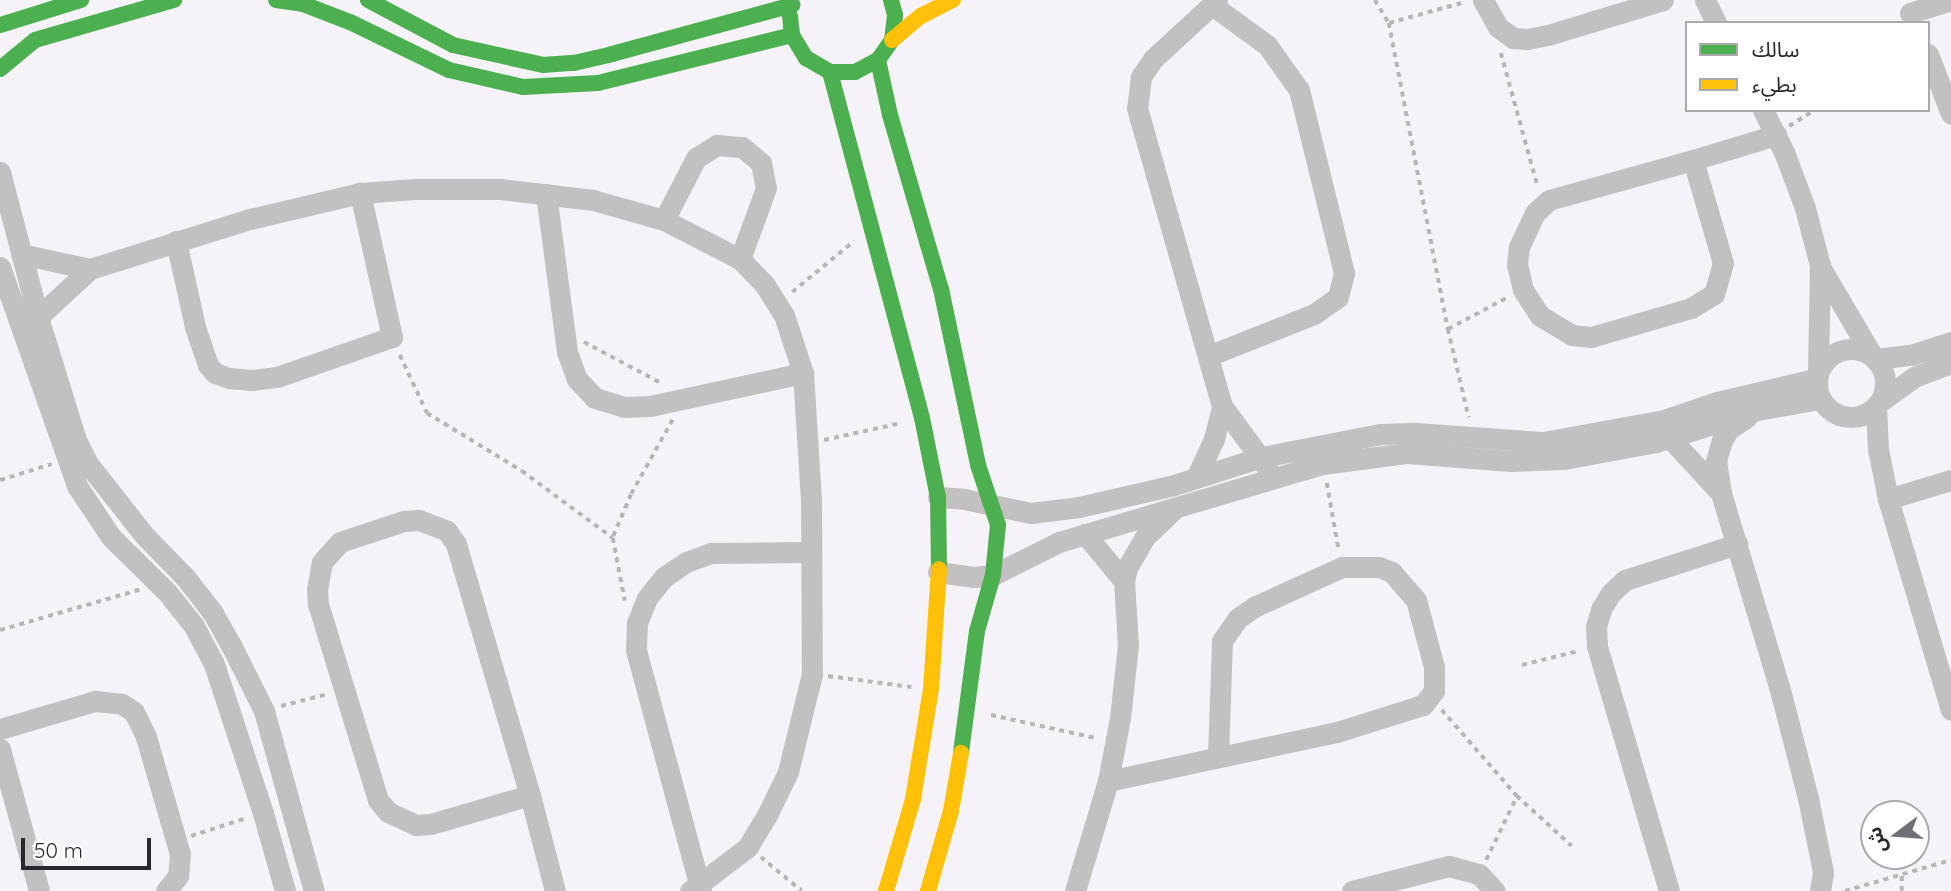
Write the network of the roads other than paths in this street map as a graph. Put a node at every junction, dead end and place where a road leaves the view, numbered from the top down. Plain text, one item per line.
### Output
1 (81, 0) edge
2 (174, 0) edge
3 (276, 0) edge
4 (368, 0) edge
5 (891, 0) edge
6 (953, 0) edge
7 (1483, 0) edge
8 (1663, 0) edge
9 (1705, 0) edge
10 (1951, 0) edge
11 (793, 2) edge
12 (1214, 2) edge
13 (1909, 12) edge
14 (1715, 21) edge
15 (0, 25) edge
16 (792, 35) junction
17 (892, 40) junction
18 (1930, 59) edge
19 (878, 60) junction
20 (0, 67) edge
21 (830, 72) junction
22 (1764, 112) edge
23 (1951, 114) edge
24 (1776, 135) junction
25 (1693, 160) junction
26 (0, 172) edge
27 (360, 193) junction
28 (546, 194) junction
29 (664, 220) junction
30 (176, 241) junction
31 (12, 244) edge
32 (740, 259) junction
33 (1820, 265) junction
34 (0, 268) edge
35 (90, 269) junction
36 (38, 317) junction
37 (1951, 341) edge
38 (1208, 356) junction
39 (1875, 358) junction
40 (1951, 363) edge
41 (803, 373) junction
42 (1817, 384) junction
43 (1878, 404) junction
44 (1222, 406) junction
45 (1758, 410) junction
46 (1854, 418) junction
47 (1667, 429) junction
48 (1878, 449) junction
49 (1262, 457) junction
50 (1196, 478) junction
51 (1273, 480) junction
52 (1951, 480) edge
53 (1174, 485) junction
54 (1721, 493) junction
55 (938, 497) junction
56 (1888, 499) junction
57 (993, 506) junction
58 (1176, 507) junction
59 (1053, 511) junction
60 (1085, 534) junction
61 (1059, 542) junction
62 (1737, 544) junction
63 (811, 552) junction
64 (938, 572) junction
65 (993, 575) junction
66 (1124, 581) junction
67 (1951, 710) edge
68 (0, 729) edge
69 (0, 749) edge
70 (1218, 757) junction
71 (1108, 781) junction
72 (530, 795) junction
73 (696, 889) edge
74 (39, 891) edge
75 (166, 891) edge
76 (285, 891) edge
77 (314, 891) edge
78 (555, 891) edge
79 (886, 891) edge
80 (929, 891) edge
81 (1074, 891) edge
82 (1352, 891) edge
83 (1495, 891) edge
84 (1669, 891) edge
85 (1820, 891) edge

1 - 15 street
2 - 20 street
3 - 16 street
4 - 11 street
5 - 17 street
6 - 17 street
7 - 8 street
9 - 14 street
10 - 13 street
11 - 16 street
12 - 38 street
12 - 38 street
16 - 21 street
17 - 19 street
18 - 23 street
19 - 21 street
19 - 57 street
21 - 55 street
22 - 24 street
24 - 25 street
24 - 33 street
25 - 25 street
26 - 31 street
27 - 28 street
27 - 30 street
27 - 30 street
28 - 29 street
28 - 41 street
29 - 32 street
29 - 32 street
30 - 35 street
31 - 35 street
31 - 36 street
32 - 41 street
33 - 39 street
33 - 42 street
34 - 76 street
35 - 36 street
36 - 77 street
37 - 39 street
38 - 44 street
39 - 42 street
39 - 43 street
40 - 43 street
41 - 63 street
42 - 45 street
42 - 46 street
42 - 47 street
43 - 46 street
43 - 48 street
44 - 49 street
44 - 50 street
45 - 47 street
45 - 54 street
46 - 48 street
47 - 49 street
47 - 51 street
47 - 54 street
48 - 56 street
49 - 50 street
49 - 51 street
50 - 53 street
51 - 58 street
52 - 56 street
53 - 58 street
53 - 59 street
54 - 62 street
55 - 57 street
55 - 64 street
56 - 67 street
57 - 59 street
57 - 65 street
58 - 60 street
58 - 66 street
59 - 61 street
60 - 61 street
60 - 66 street
61 - 65 street
62 - 84 street
62 - 85 street
63 - 73 street
63 - 73 street
64 - 65 street
64 - 79 street
65 - 80 street
66 - 71 street
68 - 75 street
69 - 74 street
70 - 70 street
70 - 71 street
71 - 81 street
72 - 72 street
72 - 78 street
82 - 83 street

